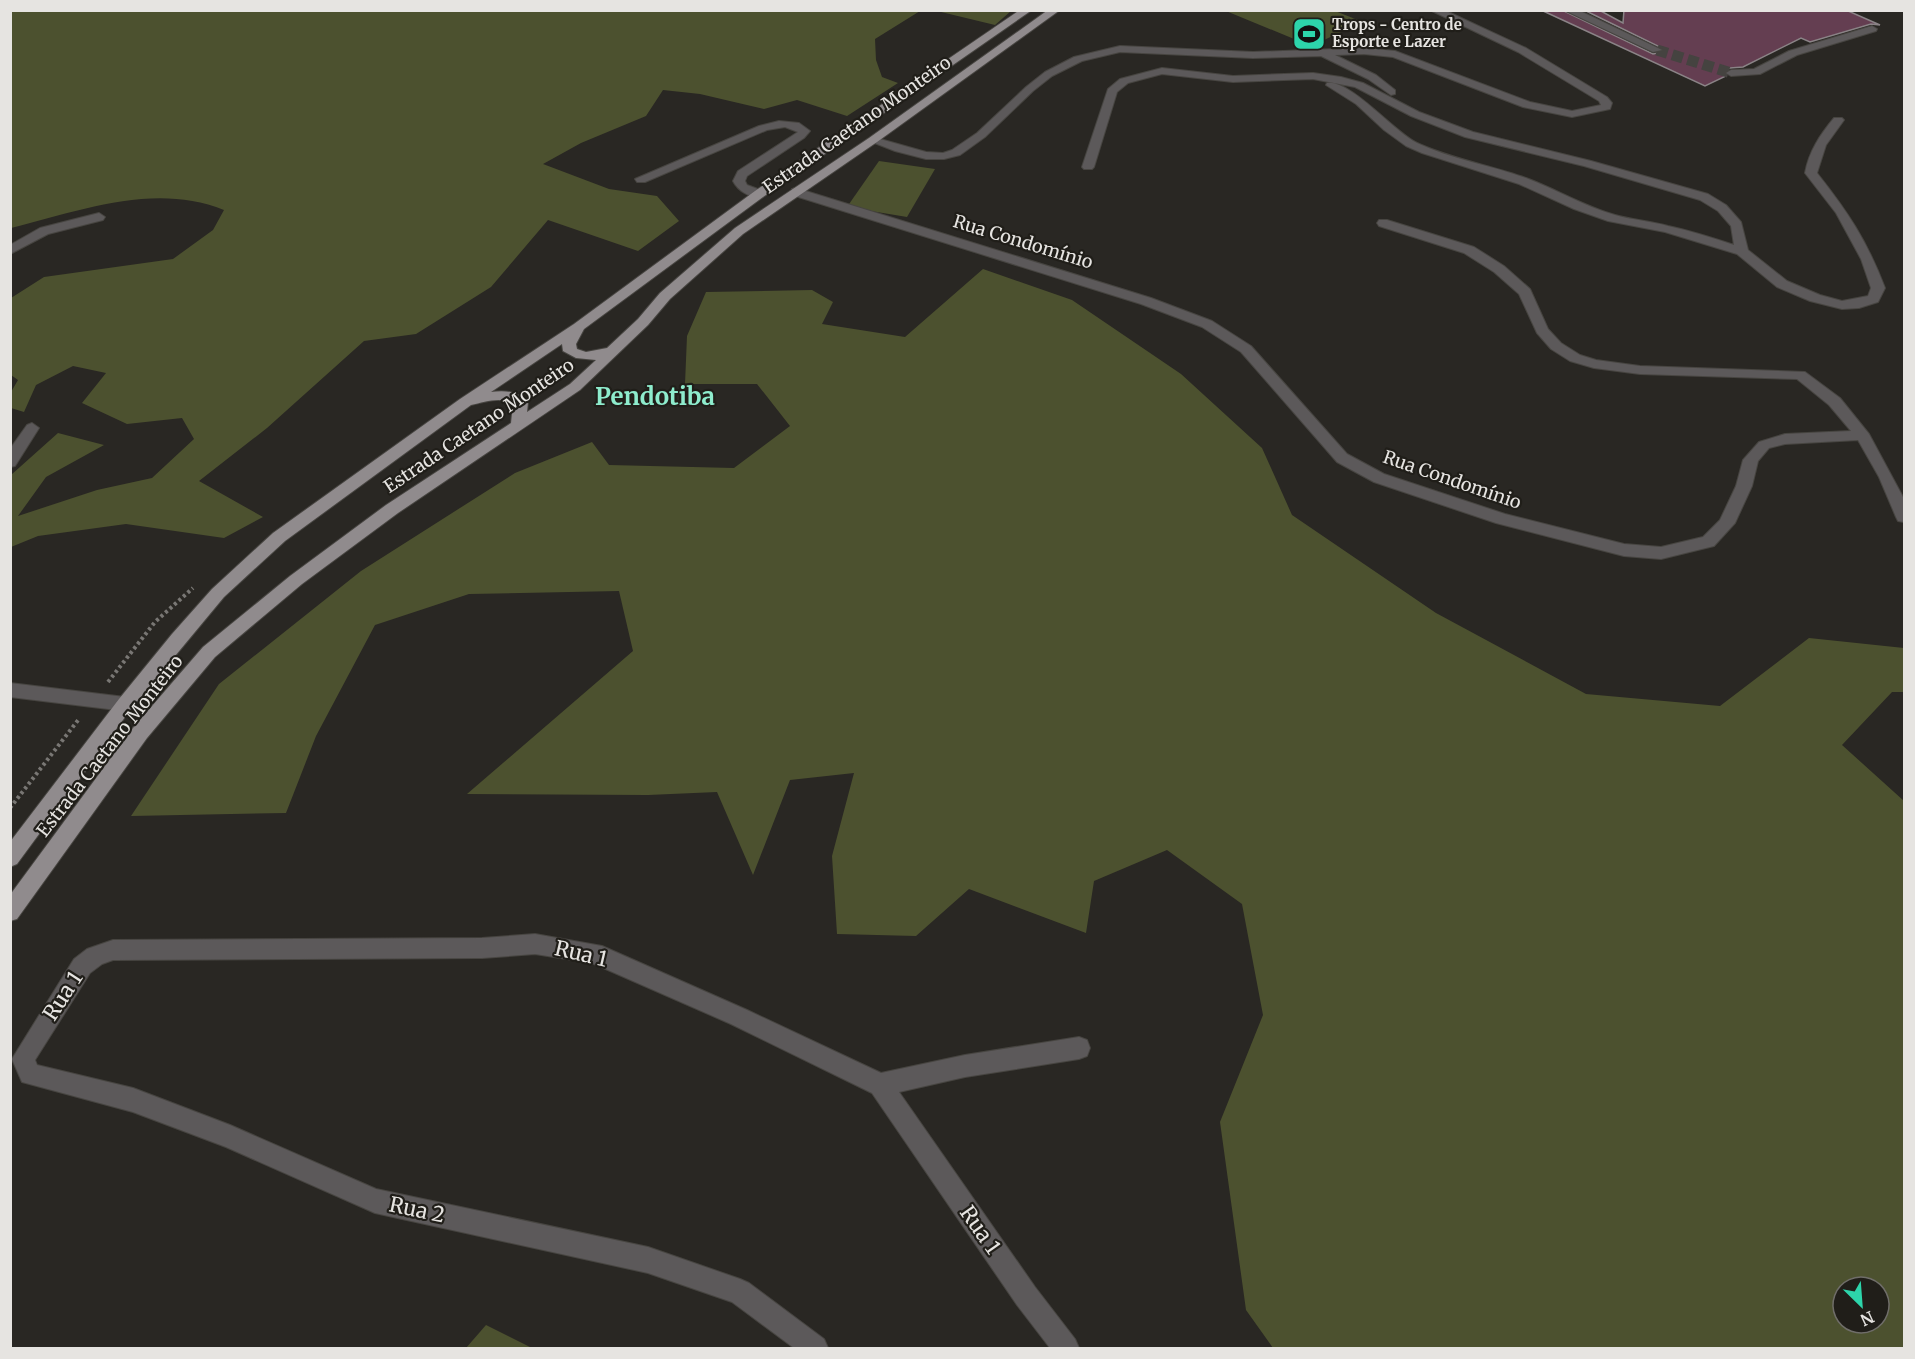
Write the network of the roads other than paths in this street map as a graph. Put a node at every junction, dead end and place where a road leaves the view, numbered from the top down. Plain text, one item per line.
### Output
1 (1027, 10) edge
2 (1055, 10) edge
3 (1435, 10) edge
4 (1569, 10) edge
5 (1872, 29) dead end
6 (1658, 50) tunnel mouth
7 (1323, 53) junction
8 (1731, 73) tunnel mouth
9 (1313, 76) junction
10 (1415, 114) junction
11 (1838, 120) dead end
12 (873, 140) junction
13 (1088, 167) dead end
14 (641, 179) dead end
15 (796, 192) junction
16 (759, 194) junction
17 (99, 217) dead end
18 (1383, 223) dead end
19 (10, 250) edge
20 (1742, 250) junction
21 (579, 327) junction
22 (615, 351) junction
23 (465, 402) junction
24 (518, 423) junction
25 (32, 428) dead end
26 (1861, 435) junction
27 (10, 462) edge
28 (1905, 517) edge
29 (10, 690) edge
30 (124, 704) junction
31 (10, 858) edge
32 (10, 912) edge
33 (1079, 1048) dead end
34 (17, 1059) edge
35 (880, 1085) junction
36 (815, 1348) edge
37 (1066, 1348) edge

1 - 16 main road, Estrada Caetano Monteiro
2 - 12 main road, Estrada Caetano Monteiro
3 - 7 street
4 - 6 street
5 - 8 street
7 - 10 street
7 - 12 street
9 - 10 street
9 - 13 street
9 - 20 street
10 - 20 street
11 - 20 street
12 - 15 main road, Estrada Caetano Monteiro
14 - 16 street
15 - 22 main road, Estrada Caetano Monteiro
15 - 26 street, Rua Condomínio
16 - 21 main road, Estrada Caetano Monteiro
17 - 19 street
18 - 26 street
21 - 22 main road
21 - 23 main road, Estrada Caetano Monteiro
22 - 24 main road, Estrada Caetano Monteiro
23 - 24 main road
23 - 30 main road, Estrada Caetano Monteiro
24 - 32 main road, Estrada Caetano Monteiro
25 - 27 street
26 - 28 street
29 - 30 street
30 - 31 main road, Estrada Caetano Monteiro
33 - 35 street
34 - 35 street, Rua 1
34 - 36 street, Rua 2
35 - 37 street, Rua 1

